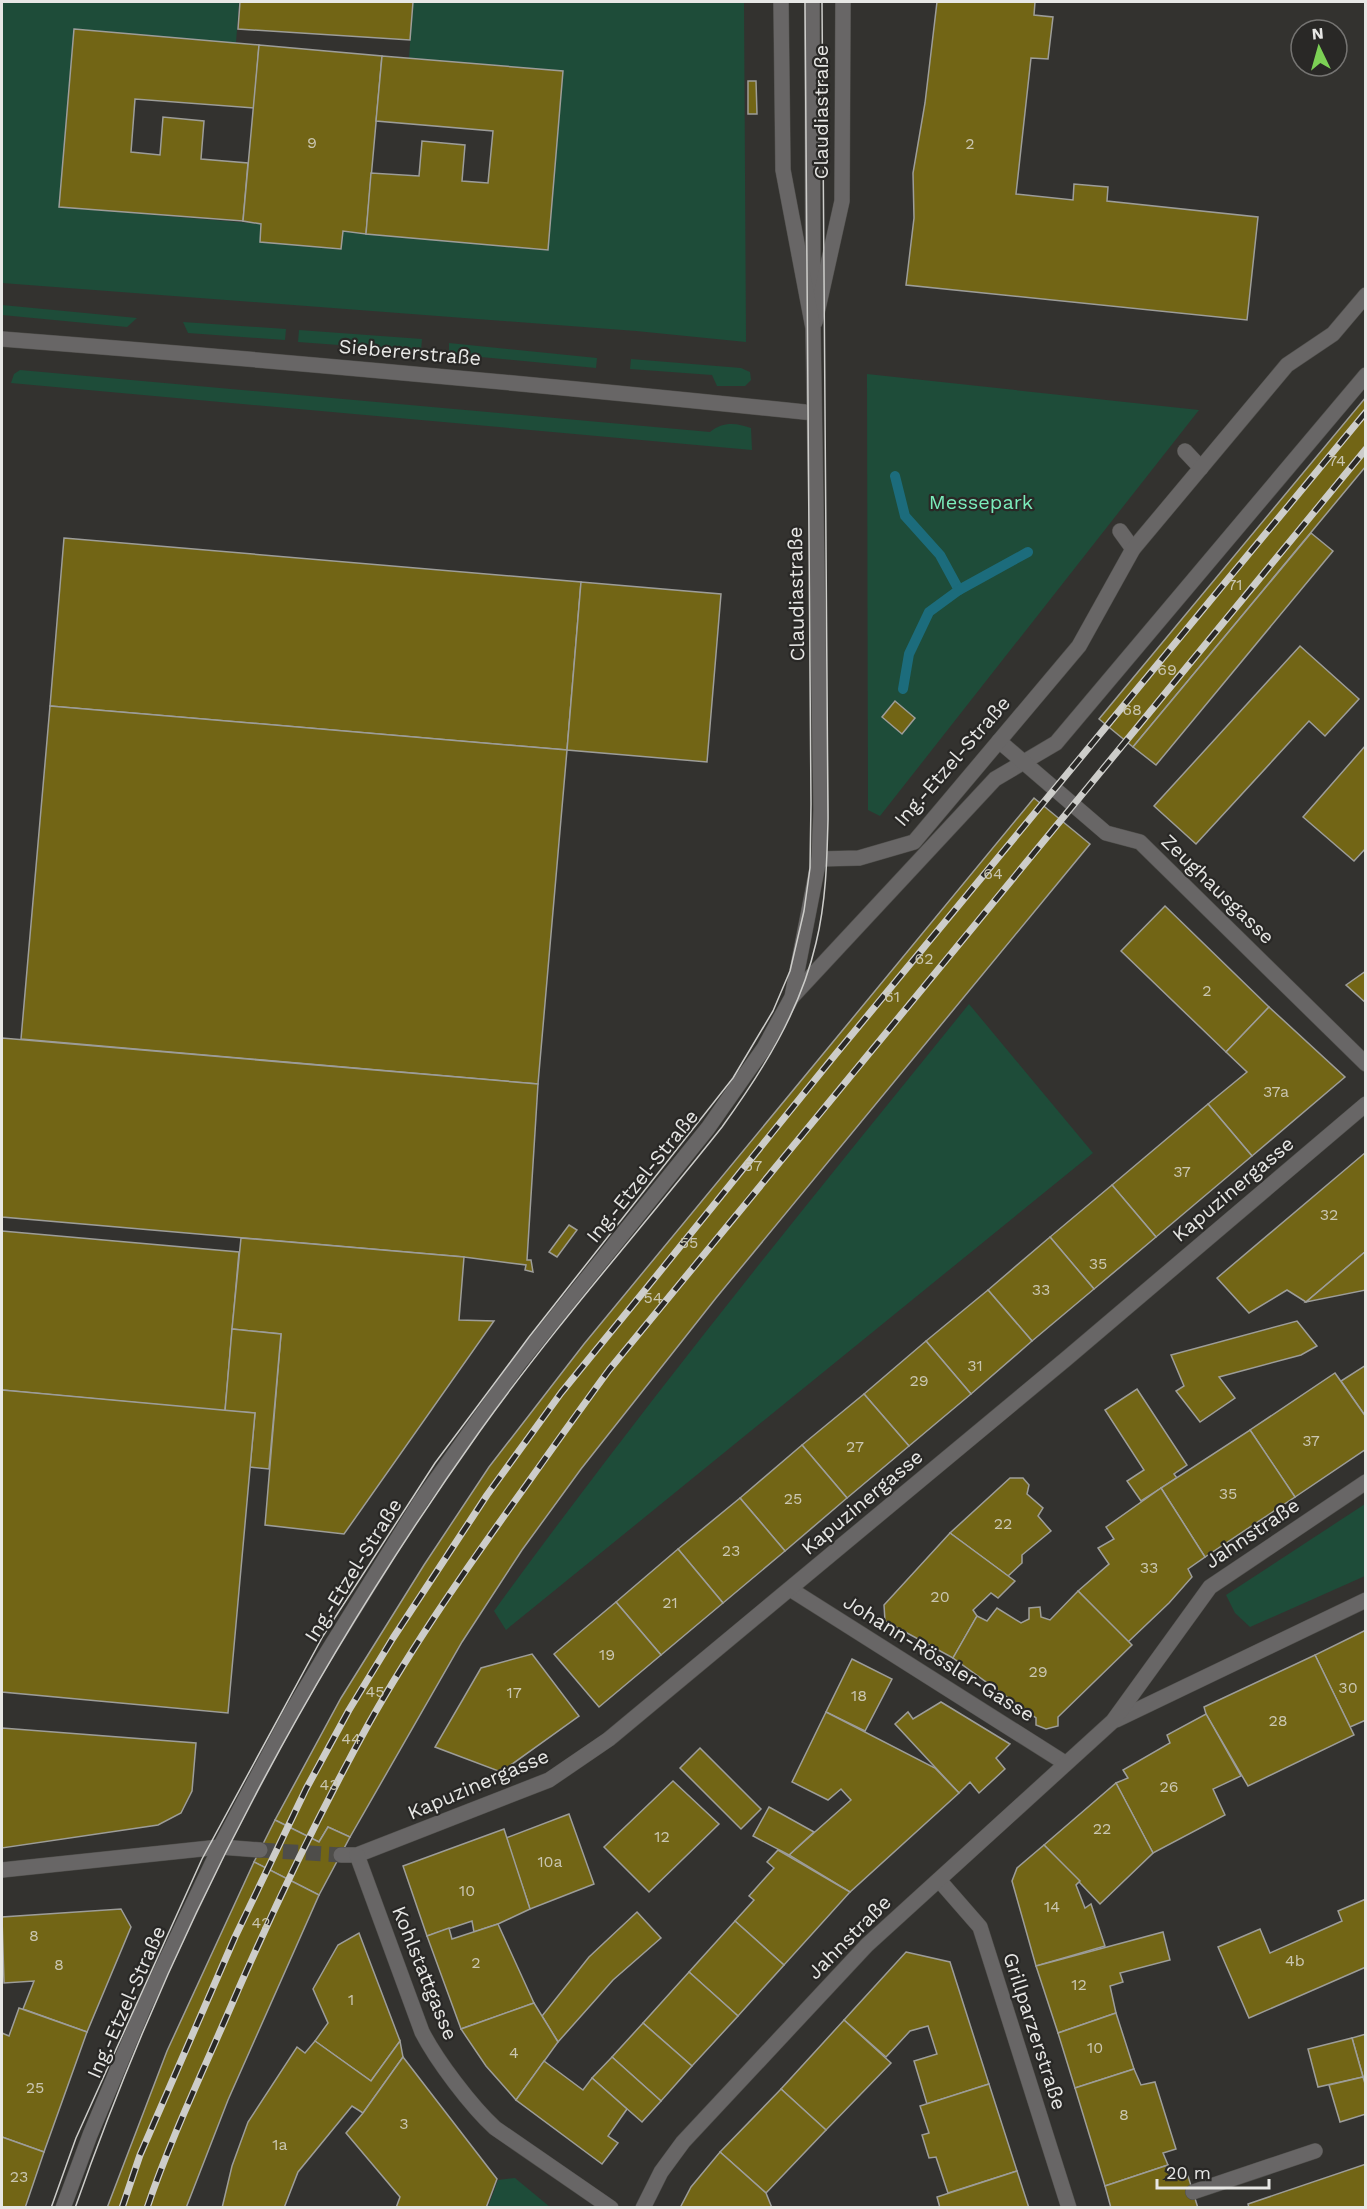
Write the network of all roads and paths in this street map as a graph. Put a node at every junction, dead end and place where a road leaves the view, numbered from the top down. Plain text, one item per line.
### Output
1 (781, 2) edge
2 (812, 2) edge
3 (843, 2) edge
4 (1365, 295) edge
5 (813, 328) junction
6 (2, 339) edge
7 (1365, 375) edge
8 (814, 413) junction
9 (1185, 451) dead end
10 (1201, 468) junction
11 (1120, 531) dead end
12 (1134, 549) junction
13 (999, 741) junction
14 (819, 859) junction
15 (792, 997) junction
16 (1365, 1064) edge
17 (1365, 1104) edge
18 (1365, 1482) edge
19 (790, 1589) junction
20 (1365, 1600) edge
21 (1113, 1721) junction
22 (1065, 1763) junction
23 (220, 1847) junction
24 (260, 1850) tunnel mouth
25 (341, 1855) tunnel mouth
26 (357, 1855) junction
27 (2, 1870) edge
28 (939, 1880) junction
29 (1315, 2151) dead end
30 (1193, 2192) dead end
31 (63, 2208) edge
32 (610, 2208) edge
33 (643, 2208) edge
34 (1069, 2208) edge

1 - 5 street, Claudiastraße
2 - 5 street, Claudiastraße
3 - 5 street, Claudiastraße
4 - 10 street, Ing.-Etzel-Straße
5 - 8 street, Claudiastraße
6 - 8 street, Siebererstraße
7 - 15 street
8 - 14 street, Claudiastraße
9 - 10 street
10 - 12 street, Ing.-Etzel-Straße
11 - 12 street
12 - 13 street, Ing.-Etzel-Straße
13 - 14 street, Ing.-Etzel-Straße
13 - 16 street, Zeughausgasse
14 - 15 street, Ing.-Etzel-Straße
15 - 23 street, Ing.-Etzel-Straße
17 - 19 street, Kapuzinergasse
18 - 21 street, Jahnstraße
19 - 22 street, Johann-Rössler-Gasse
19 - 26 street, Kapuzinergasse
20 - 21 street, Jahnstraße
21 - 22 street, Jahnstraße
22 - 28 street, Jahnstraße
23 - 24 street
23 - 27 street
23 - 31 street, Ing.-Etzel-Straße
25 - 26 street, Kapuzinergasse
26 - 32 street, Kohlstattgasse
28 - 33 street, Jahnstraße
28 - 34 street, Grillparzerstraße
29 - 30 street

